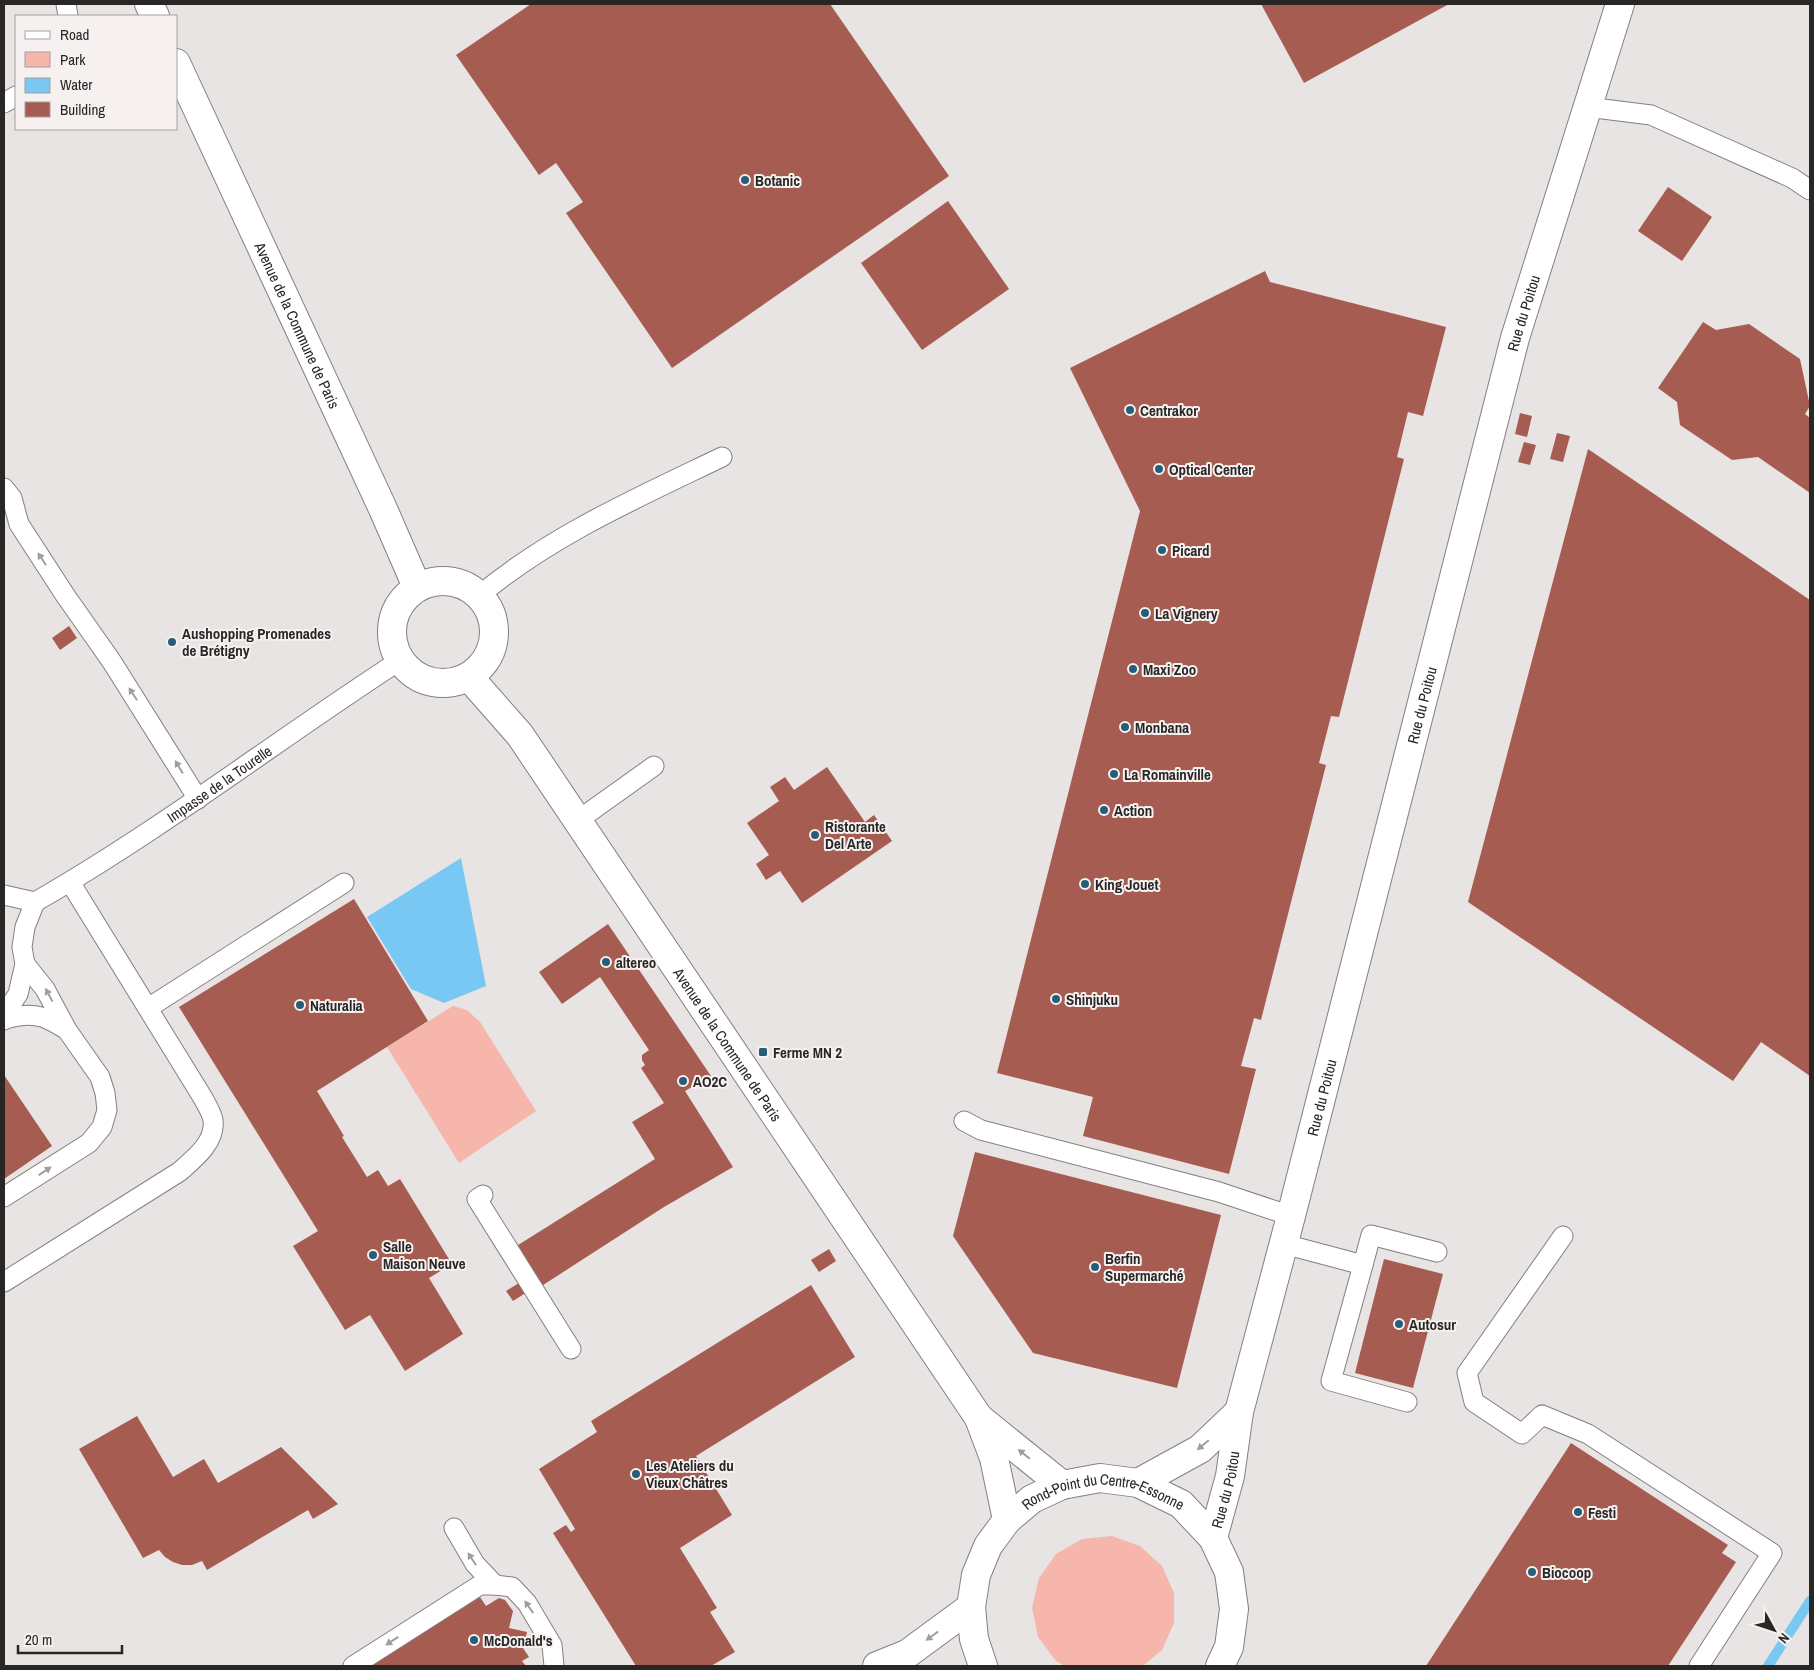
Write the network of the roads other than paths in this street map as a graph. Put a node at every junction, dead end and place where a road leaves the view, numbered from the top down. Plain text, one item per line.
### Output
1 (1620, 4) edge
2 (178, 67) edge
3 (15, 97) edge
4 (4, 103) edge
5 (1587, 106) junction
6 (1810, 190) edge
7 (722, 457) dead end
8 (4, 488) edge
9 (417, 587) junction
10 (480, 596) junction
11 (399, 661) junction
12 (469, 677) junction
13 (654, 766) dead end
14 (198, 799) junction
15 (577, 821) junction
16 (70, 882) junction
17 (344, 883) dead end
18 (4, 895) edge
19 (35, 902) junction
20 (24, 964) junction
21 (148, 1008) junction
22 (4, 1015) edge
23 (4, 1020) edge
24 (67, 1030) junction
25 (964, 1121) dead end
26 (483, 1195) dead end
27 (4, 1197) edge
28 (1291, 1216) junction
29 (1563, 1236) dead end
30 (1284, 1244) junction
31 (1437, 1252) dead end
32 (1363, 1265) junction
33 (4, 1282) edge
34 (571, 1349) dead end
35 (1407, 1402) dead end
36 (1239, 1412) junction
37 (978, 1418) junction
38 (1138, 1483) junction
39 (1062, 1485) junction
40 (1007, 1520) junction
41 (454, 1528) dead end
42 (1212, 1538) junction
43 (495, 1584) junction
44 (971, 1607) junction
45 (353, 1666) edge
46 (554, 1666) edge
47 (877, 1666) edge
48 (983, 1666) edge
49 (1220, 1666) edge
50 (1699, 1666) edge

1 - 5 street, Rue du Poitou
2 - 9 street, Avenue de la Commune de Paris
3 - 4 lane
5 - 6 lane
5 - 28 street, Rue du Poitou
7 - 10 lane
14 -> 8 lane
9 - 10 street
9 - 11 street
10 - 12 street
11 - 12 street
11 - 14 lane, Impasse de la Tourelle
12 - 15 street, Avenue de la Commune de Paris
13 - 15 lane
14 - 16 lane, Impasse de la Tourelle
15 - 37 street, Avenue de la Commune de Paris
16 - 19 lane, Impasse de la Tourelle
16 - 21 lane
17 - 21 lane
18 - 19 lane
19 - 20 lane
20 - 22 lane
24 -> 20 lane
21 - 33 lane
23 - 24 lane
27 -> 24 lane
25 - 28 lane
26 - 34 lane
28 - 30 street, Rue du Poitou
29 - 50 lane
30 - 32 lane
30 - 36 street, Rue du Poitou
31 - 32 lane
32 - 35 lane
36 -> 38 street, Rue du Poitou
36 - 42 street, Rue du Poitou
39 -> 37 street, Avenue de la Commune de Paris
37 - 40 street, Avenue de la Commune de Paris
38 - 39 street, Rond-Point du Centre-Essonne
38 - 42 street, Rond-Point du Centre-Essonne
39 - 40 street, Rond-Point du Centre-Essonne
40 - 44 street, Rond-Point du Centre-Essonne
43 -> 41 lane
42 - 49 street, Rond-Point du Centre-Essonne
43 -> 45 lane
46 -> 43 lane
44 -> 47 street
44 - 48 street, Rond-Point du Centre-Essonne

